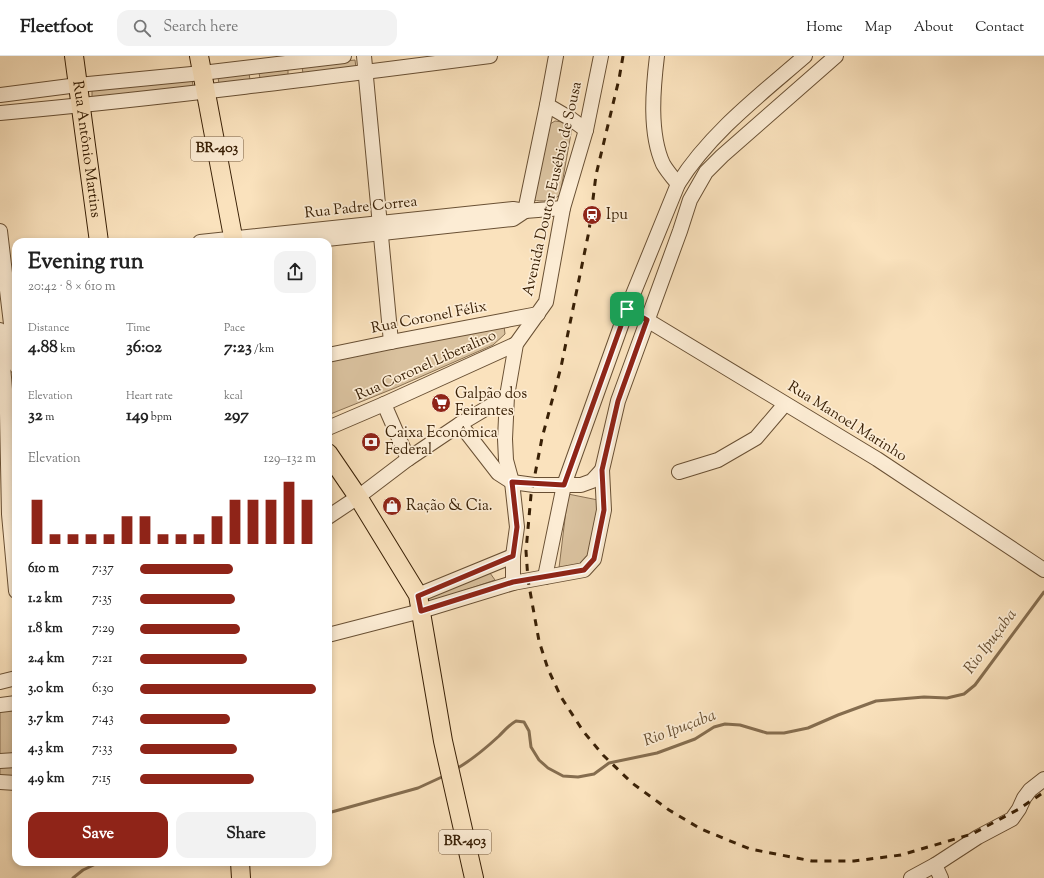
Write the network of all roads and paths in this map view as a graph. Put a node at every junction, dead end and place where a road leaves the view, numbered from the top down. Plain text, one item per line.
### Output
1 (74, 56) edge
2 (344, 56) edge
3 (364, 56) edge
4 (490, 56) edge
5 (556, 56) edge
6 (601, 56) edge
7 (657, 56) edge
8 (806, 56) edge
9 (836, 56) edge
10 (200, 64) edge
11 (365, 72) junction
12 (78, 85) junction
13 (206, 92) junction
14 (0, 95) edge
15 (547, 105) junction
16 (80, 106) junction
17 (0, 112) edge
18 (586, 130) junction
19 (678, 184) junction
20 (564, 208) junction
21 (525, 211) junction
22 (380, 228) junction
23 (0, 231) edge
24 (98, 238) edge
25 (234, 238) edge
26 (258, 238) edge
27 (322, 238) edge
28 (9, 267) edge
29 (12, 309) edge
30 (627, 309) junction
31 (538, 314) junction
32 (647, 320) junction
33 (0, 330) edge
34 (391, 342) junction
35 (516, 344) junction
36 (332, 354) edge
37 (507, 396) junction
38 (384, 404) junction
39 (785, 404) junction
40 (6, 412) edge
41 (460, 424) junction
42 (332, 426) edge
43 (332, 458) edge
44 (408, 459) junction
45 (602, 470) junction
46 (679, 472) dead end
47 (512, 482) junction
48 (564, 485) junction
49 (358, 497) junction
50 (12, 499) edge
51 (332, 514) edge
52 (12, 519) edge
53 (9, 538) edge
54 (513, 556) junction
55 (12, 561) edge
56 (1038, 566) edge
57 (545, 577) junction
58 (513, 582) junction
59 (420, 603) junction
60 (332, 634) edge
61 (12, 679) edge
62 (0, 682) edge
63 (12, 704) edge
64 (0, 705) edge
65 (12, 760) edge
66 (0, 761) edge
67 (1044, 779) edge
68 (0, 782) edge
69 (12, 783) edge
70 (935, 865) junction
71 (240, 866) edge
72 (241, 878) edge
73 (474, 878) edge
74 (911, 878) edge
75 (941, 878) edge

1 - 12 main road, Rua Antônio Martins
2 - 10 street
3 - 11 street
4 - 11 street
5 - 15 street
6 - 18 street, Avenida Doutor Eusébio de Sousa
7 - 19 street
8 - 19 street
9 - 32 street
10 - 12 street
10 - 13 main road, BR-403
11 - 13 street
11 - 22 street
12 - 14 street
12 - 16 main road, Rua Antônio Martins
13 - 16 street
13 - 25 main road, BR-403
15 - 18 street
15 - 21 street
16 - 17 street
16 - 24 main road, Rua Antônio Martins
18 - 20 street, Avenida Doutor Eusébio de Sousa
19 - 30 street
20 - 21 street, Rua Padre Correa
20 - 31 street, Avenida Doutor Eusébio de Sousa
21 - 22 street, Rua Padre Correa
22 - 26 street, Rua Padre Correa
22 - 27 street, Rua Padre Correa
22 - 34 street
23 - 28 street
28 - 29 street
30 - 32 street, Rua Manoel Marinho
30 - 48 street
31 - 34 street, Rua Coronel Félix
31 - 35 street, Avenida Doutor Eusébio de Sousa
32 - 39 street, Rua Manoel Marinho
32 - 45 street
33 - 40 street
34 - 36 street, Rua Coronel Félix
35 - 37 street, Avenida Doutor Eusébio de Sousa
35 - 38 street, Rua Coronel Liberalino
37 - 41 street
37 - 47 street, Avenida Doutor Eusébio de Sousa
38 - 42 street, Rua Coronel Liberalino
38 - 44 street
39 - 46 street
39 - 56 street, Rua Manoel Marinho
40 - 50 street
41 - 44 street
41 - 47 street
43 - 49 main road, BR-403
44 - 49 street
45 - 48 street
45 - 57 street
47 - 48 street
47 - 54 street, Avenida Doutor Eusébio de Sousa
48 - 57 street
49 - 51 street
49 - 59 main road, BR-403
52 - 53 street
53 - 55 street
54 - 58 street, Avenida Doutor Eusébio de Sousa
54 - 59 street
57 - 58 street
58 - 59 street
59 - 60 street
59 - 73 main road, BR-403
61 - 62 street
63 - 64 street
65 - 66 street
67 - 70 street
68 - 69 street
70 - 74 street
70 - 75 street
71 - 72 main road

